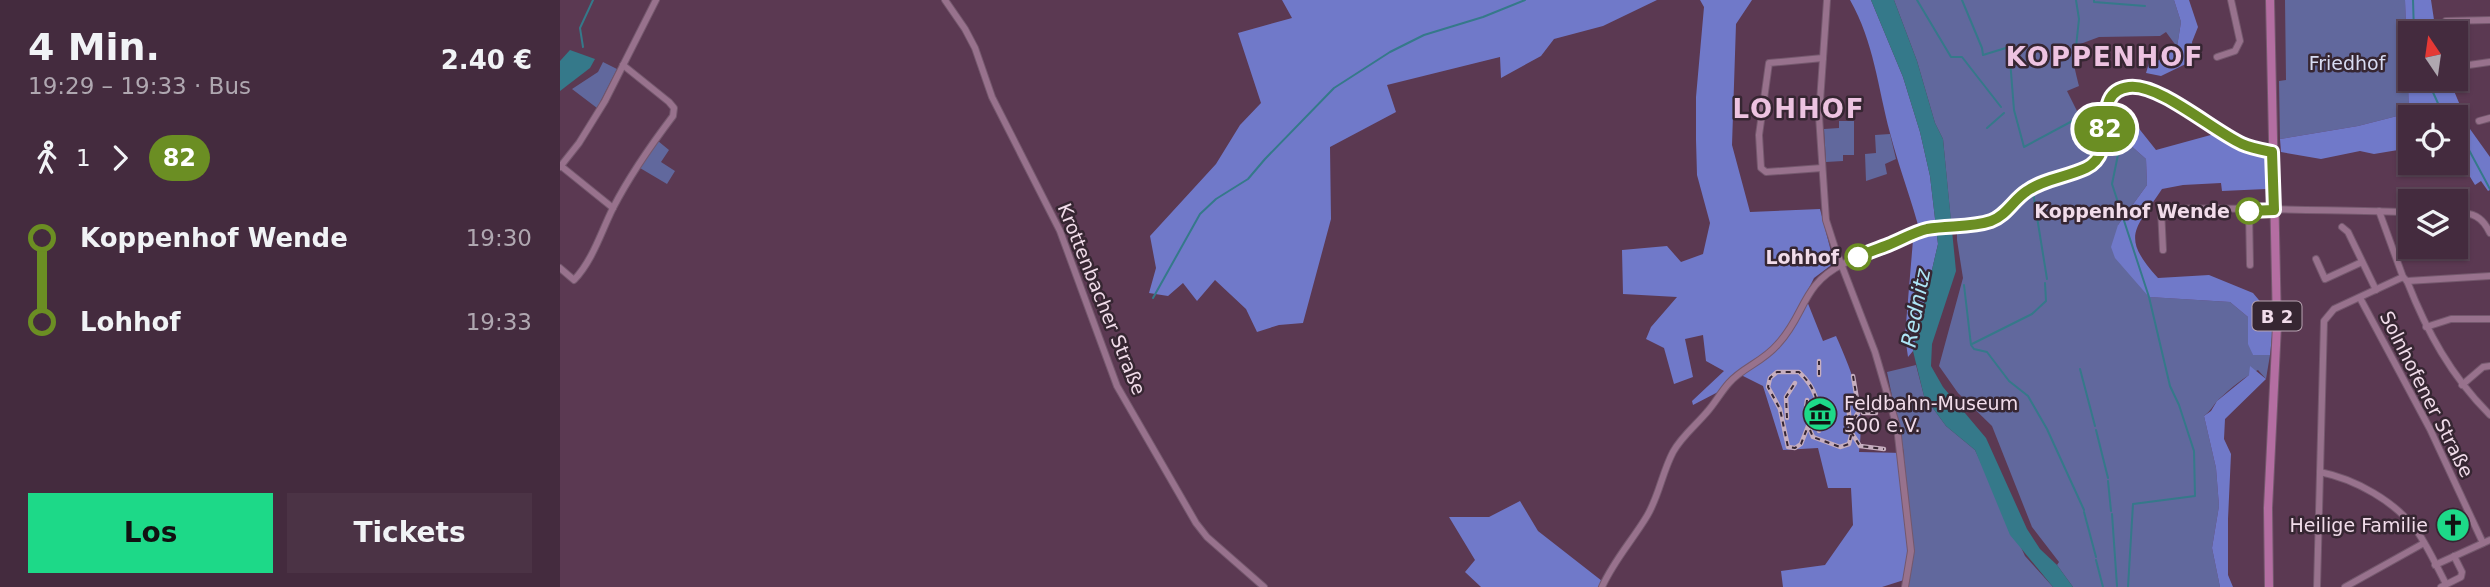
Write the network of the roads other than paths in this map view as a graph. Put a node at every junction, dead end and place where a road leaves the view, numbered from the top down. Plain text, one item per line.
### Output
1 (656, 0) edge
2 (946, 0) edge
3 (1827, 0) edge
4 (2231, 0) edge
5 (2270, 0) edge
6 (2490, 20) edge
7 (2446, 21) dead end
8 (2217, 57) dead end
9 (1823, 58) junction
10 (2490, 62) edge
11 (623, 65) junction
12 (2468, 65) edge
13 (2490, 118) edge
14 (2479, 121) dead end
15 (2272, 152) junction
16 (560, 167) edge
17 (1822, 168) junction
18 (613, 208) junction
19 (2274, 210) junction
20 (2249, 211) junction
21 (2379, 211) junction
22 (2398, 212) edge
23 (2468, 213) edge
24 (2342, 227) dead end
25 (2490, 233) edge
26 (2163, 250) dead end
27 (2316, 259) dead end
28 (2362, 262) junction
29 (1841, 265) junction
30 (2250, 265) dead end
31 (560, 268) edge
32 (2490, 276) edge
33 (2405, 279) junction
34 (2376, 290) junction
35 (2360, 298) junction
36 (2490, 319) edge
37 (2426, 327) junction
38 (2490, 366) edge
39 (2462, 385) junction
40 (2490, 415) edge
41 (2320, 472) junction
42 (2486, 542) edge
43 (2424, 543) junction
44 (2454, 556) junction
45 (2435, 565) junction
46 (2443, 586) edge
47 (1264, 587) edge
48 (1602, 587) edge
49 (1905, 587) edge
50 (2269, 587) edge
51 (2318, 587) edge
52 (2345, 587) edge

1 - 11 street
2 - 47 street, Krottenbacher Straße
3 - 9 street
4 - 8 street
5 - 15 main road, B 2
6 - 7 street
9 - 17 street
9 - 17 street
10 - 12 street
11 - 16 street
11 - 18 street
13 - 14 street
15 - 19 main road, B 2
15 - 29 street
16 - 18 street
17 - 29 street
18 - 31 street
19 - 20 street
19 - 21 street
19 - 50 main road, B 2
20 - 26 street
20 - 30 street
21 - 22 street
21 - 33 street
23 - 25 street
24 - 28 street
27 - 28 street
28 - 34 street
29 - 48 street
29 - 49 street
32 - 33 street
33 - 34 street
33 - 37 street
34 - 35 street
35 - 41 street
35 - 42 street, Solnhofener Straße
36 - 37 street
37 - 39 street
38 - 39 street
39 - 40 street
41 - 43 street
41 - 51 street
42 - 44 street
43 - 45 street
43 - 52 street
44 - 45 street
44 - 46 street
45 - 46 street

